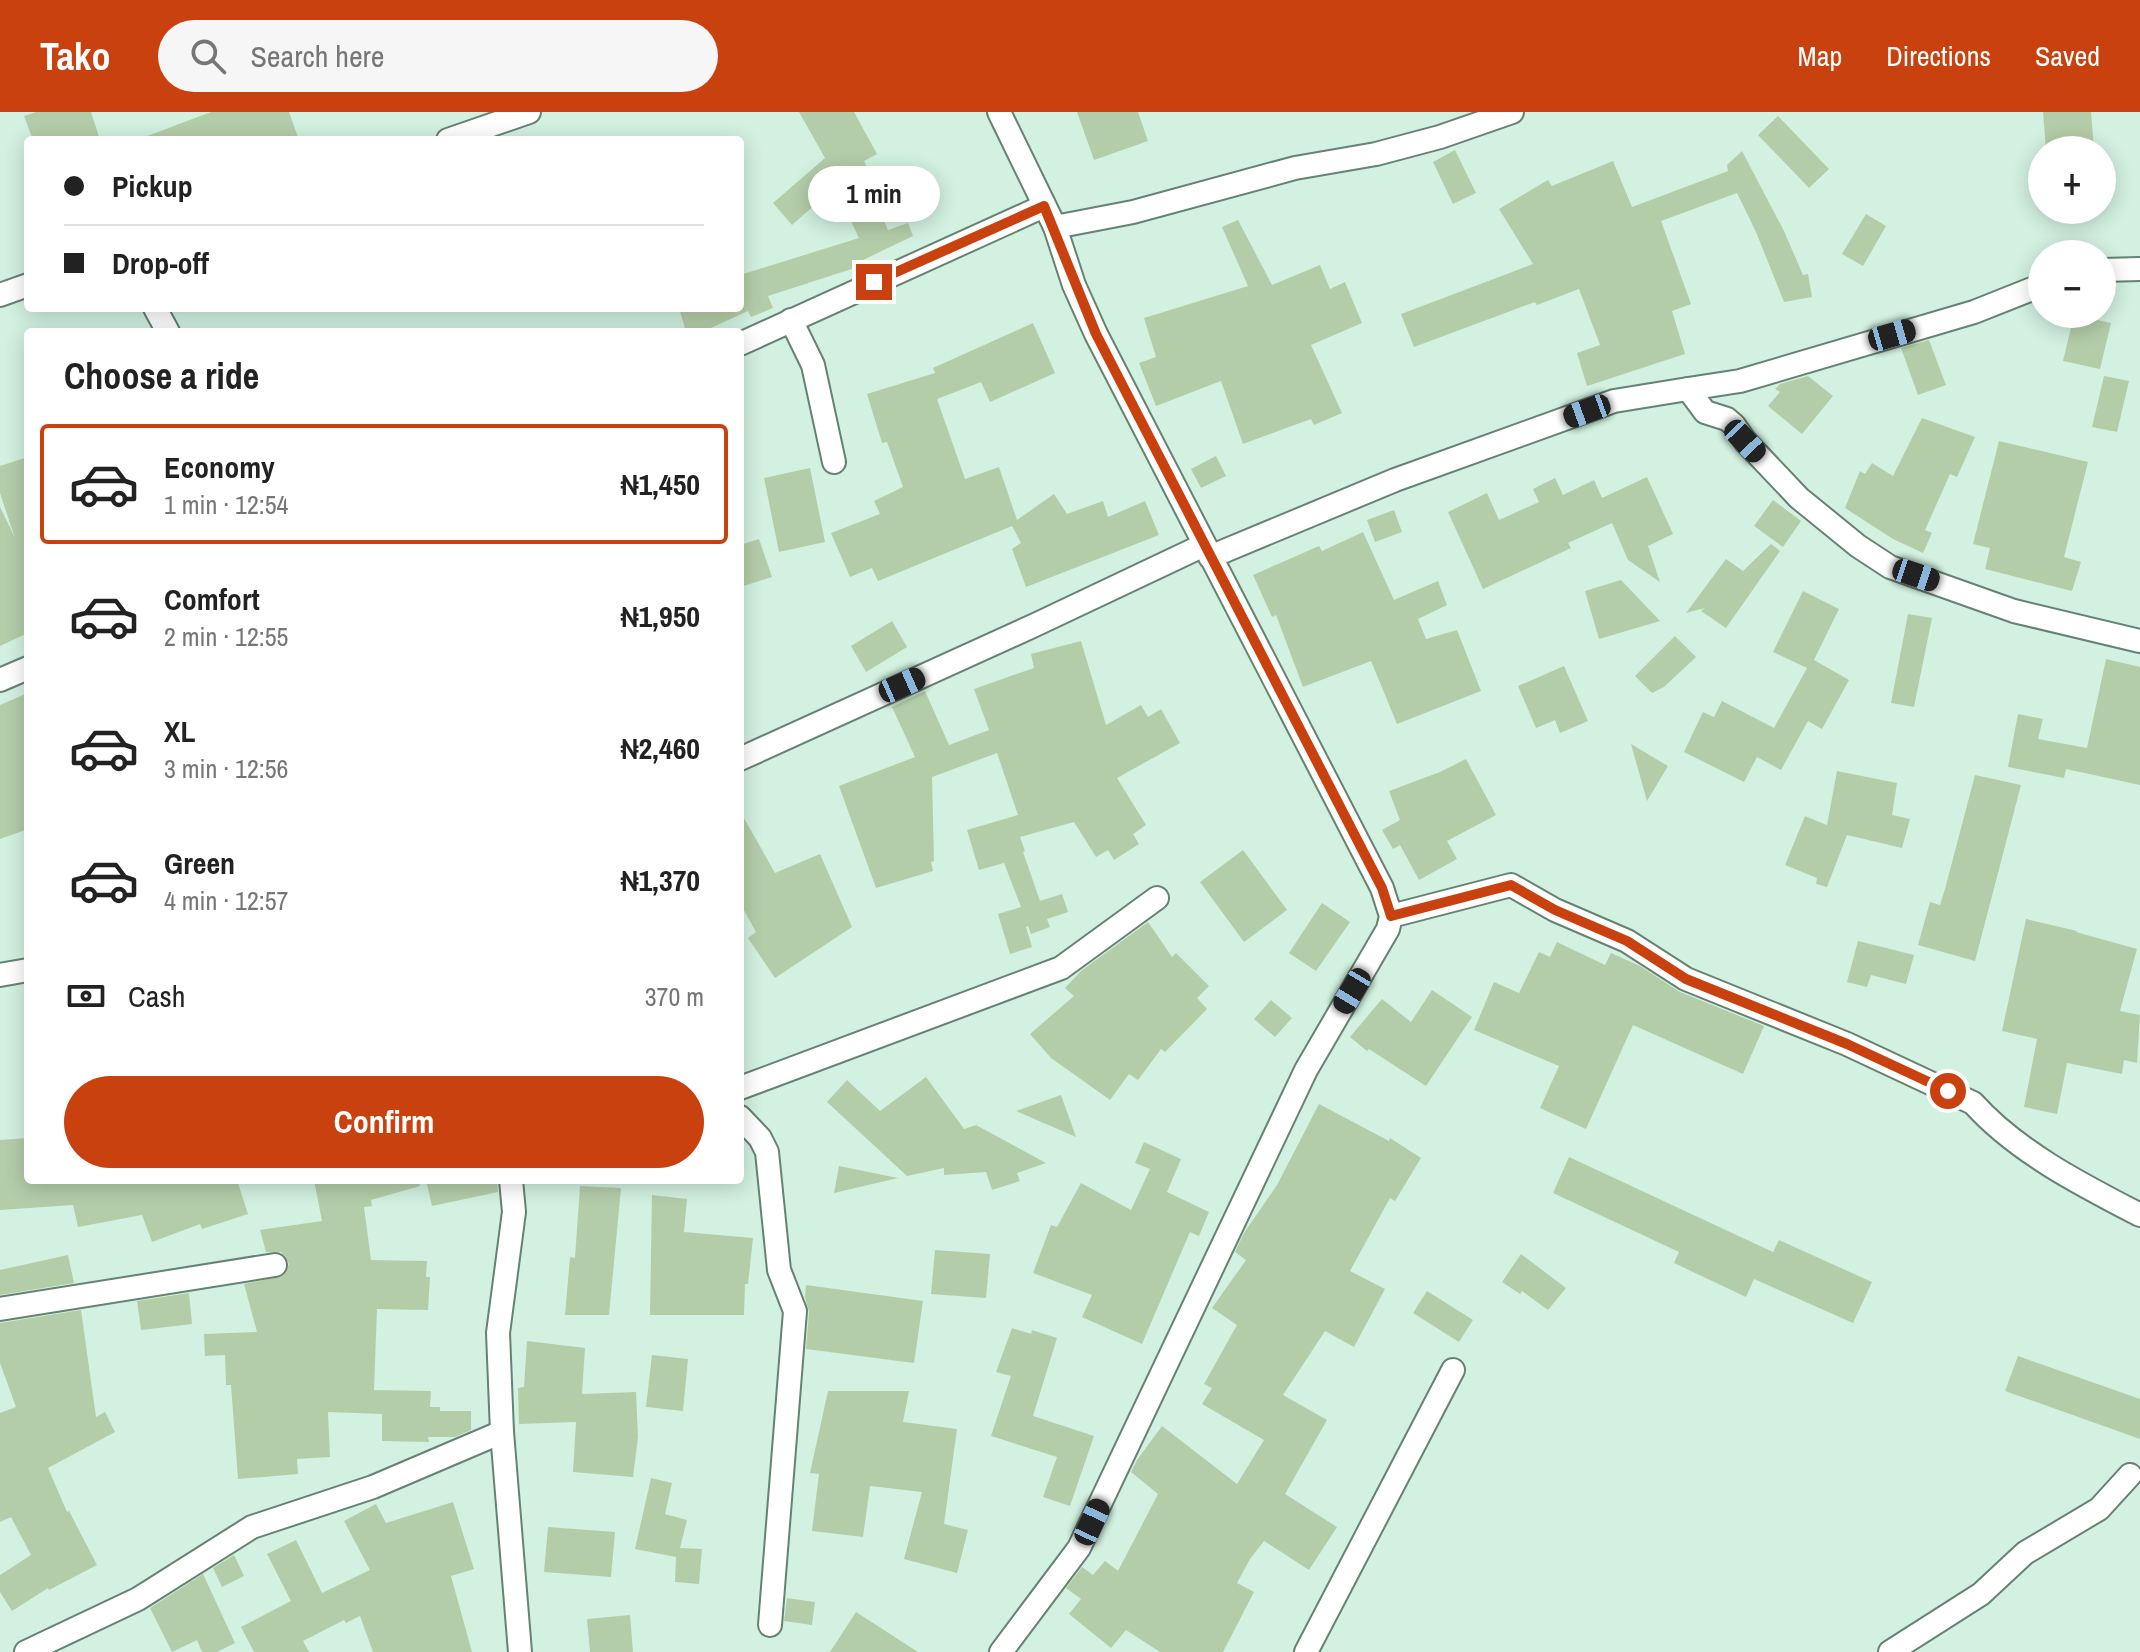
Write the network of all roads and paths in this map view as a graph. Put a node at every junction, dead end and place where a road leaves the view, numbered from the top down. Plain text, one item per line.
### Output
1 (529, 112) edge
2 (999, 112) edge
3 (1512, 112) edge
4 (460, 136) edge
5 (1044, 206) junction
6 (1055, 227) junction
7 (2140, 269) edge
8 (2116, 270) edge
9 (24, 286) edge
10 (2028, 291) edge
11 (0, 295) edge
12 (791, 320) junction
13 (744, 342) edge
14 (1688, 389) junction
15 (834, 462) dead end
16 (1207, 551) junction
17 (2140, 641) edge
18 (24, 670) edge
19 (0, 680) edge
20 (744, 757) edge
21 (1157, 898) dead end
22 (1391, 916) junction
23 (24, 971) edge
24 (0, 975) edge
25 (744, 1087) edge
26 (744, 1121) edge
27 (511, 1184) edge
28 (2140, 1215) edge
29 (275, 1265) dead end
30 (0, 1309) edge
31 (1453, 1370) dead end
32 (502, 1432) junction
33 (2130, 1475) dead end
34 (770, 1625) dead end
35 (26, 1652) edge
36 (520, 1652) edge
37 (1001, 1652) edge
38 (1306, 1652) edge
39 (1890, 1652) edge

1 - 4 street
2 - 5 street
3 - 6 street
5 - 6 street
5 - 12 street
6 - 16 street
7 - 8 street
9 - 11 street
10 - 14 street
12 - 13 street
12 - 15 street
14 - 16 street
14 - 17 street
16 - 20 street
16 - 22 street
18 - 19 street
21 - 25 street
22 - 28 street
22 - 37 street
23 - 24 street
26 - 34 street
27 - 32 street
29 - 30 street
31 - 38 street
32 - 35 street
32 - 36 street
33 - 39 street

